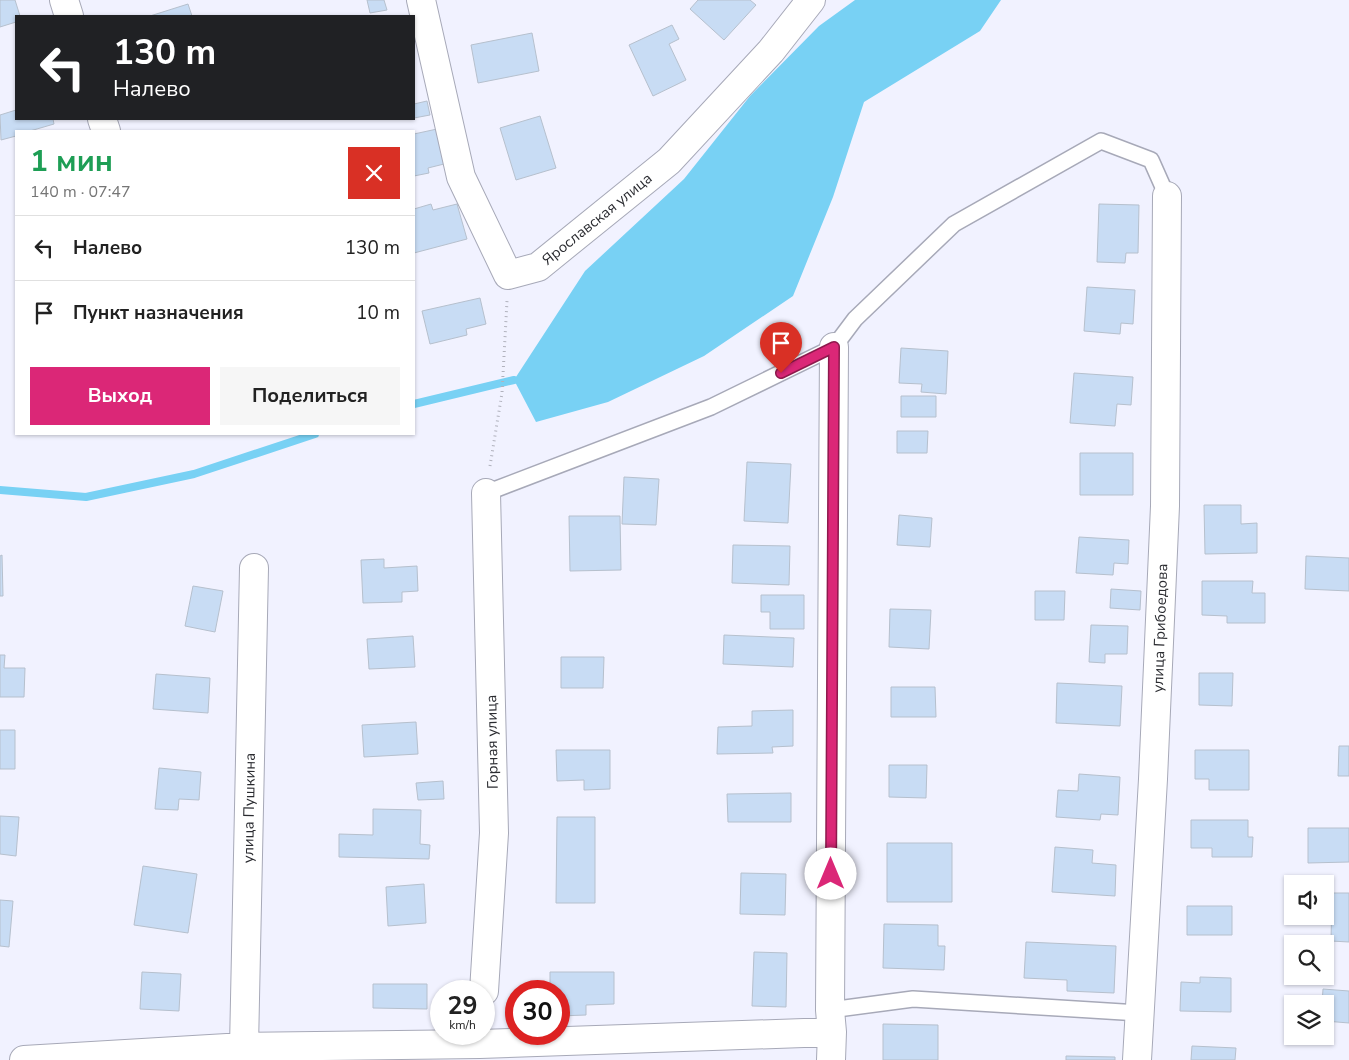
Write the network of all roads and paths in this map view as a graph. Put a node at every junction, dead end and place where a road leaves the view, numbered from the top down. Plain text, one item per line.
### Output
1 (64, 0) edge
2 (421, 0) edge
3 (811, 0) edge
4 (69, 15) edge
5 (1167, 196) joint
6 (508, 275) junction
7 (834, 347) junction
8 (486, 493) junction
9 (254, 568) dead end
10 (485, 980) edge
11 (1139, 1013) junction
12 (831, 1021) junction
13 (481, 1046) edge
14 (244, 1048) junction
15 (133, 1057) edge
16 (24, 1060) edge
17 (831, 1060) edge
18 (1137, 1060) edge

1 - 4 street
2 - 6 street
3 - 6 street, Ярославская улица
5 - 7 lane
5 - 11 street, улица Грибоедова
6 - 8 path
7 - 8 lane
7 - 12 street
8 - 10 street, Горная улица
9 - 14 street, улица Пушкина
11 - 12 lane
11 - 18 street, улица Грибоедова
12 - 13 street
12 - 17 street
13 - 14 street
14 - 15 street
15 - 16 street

